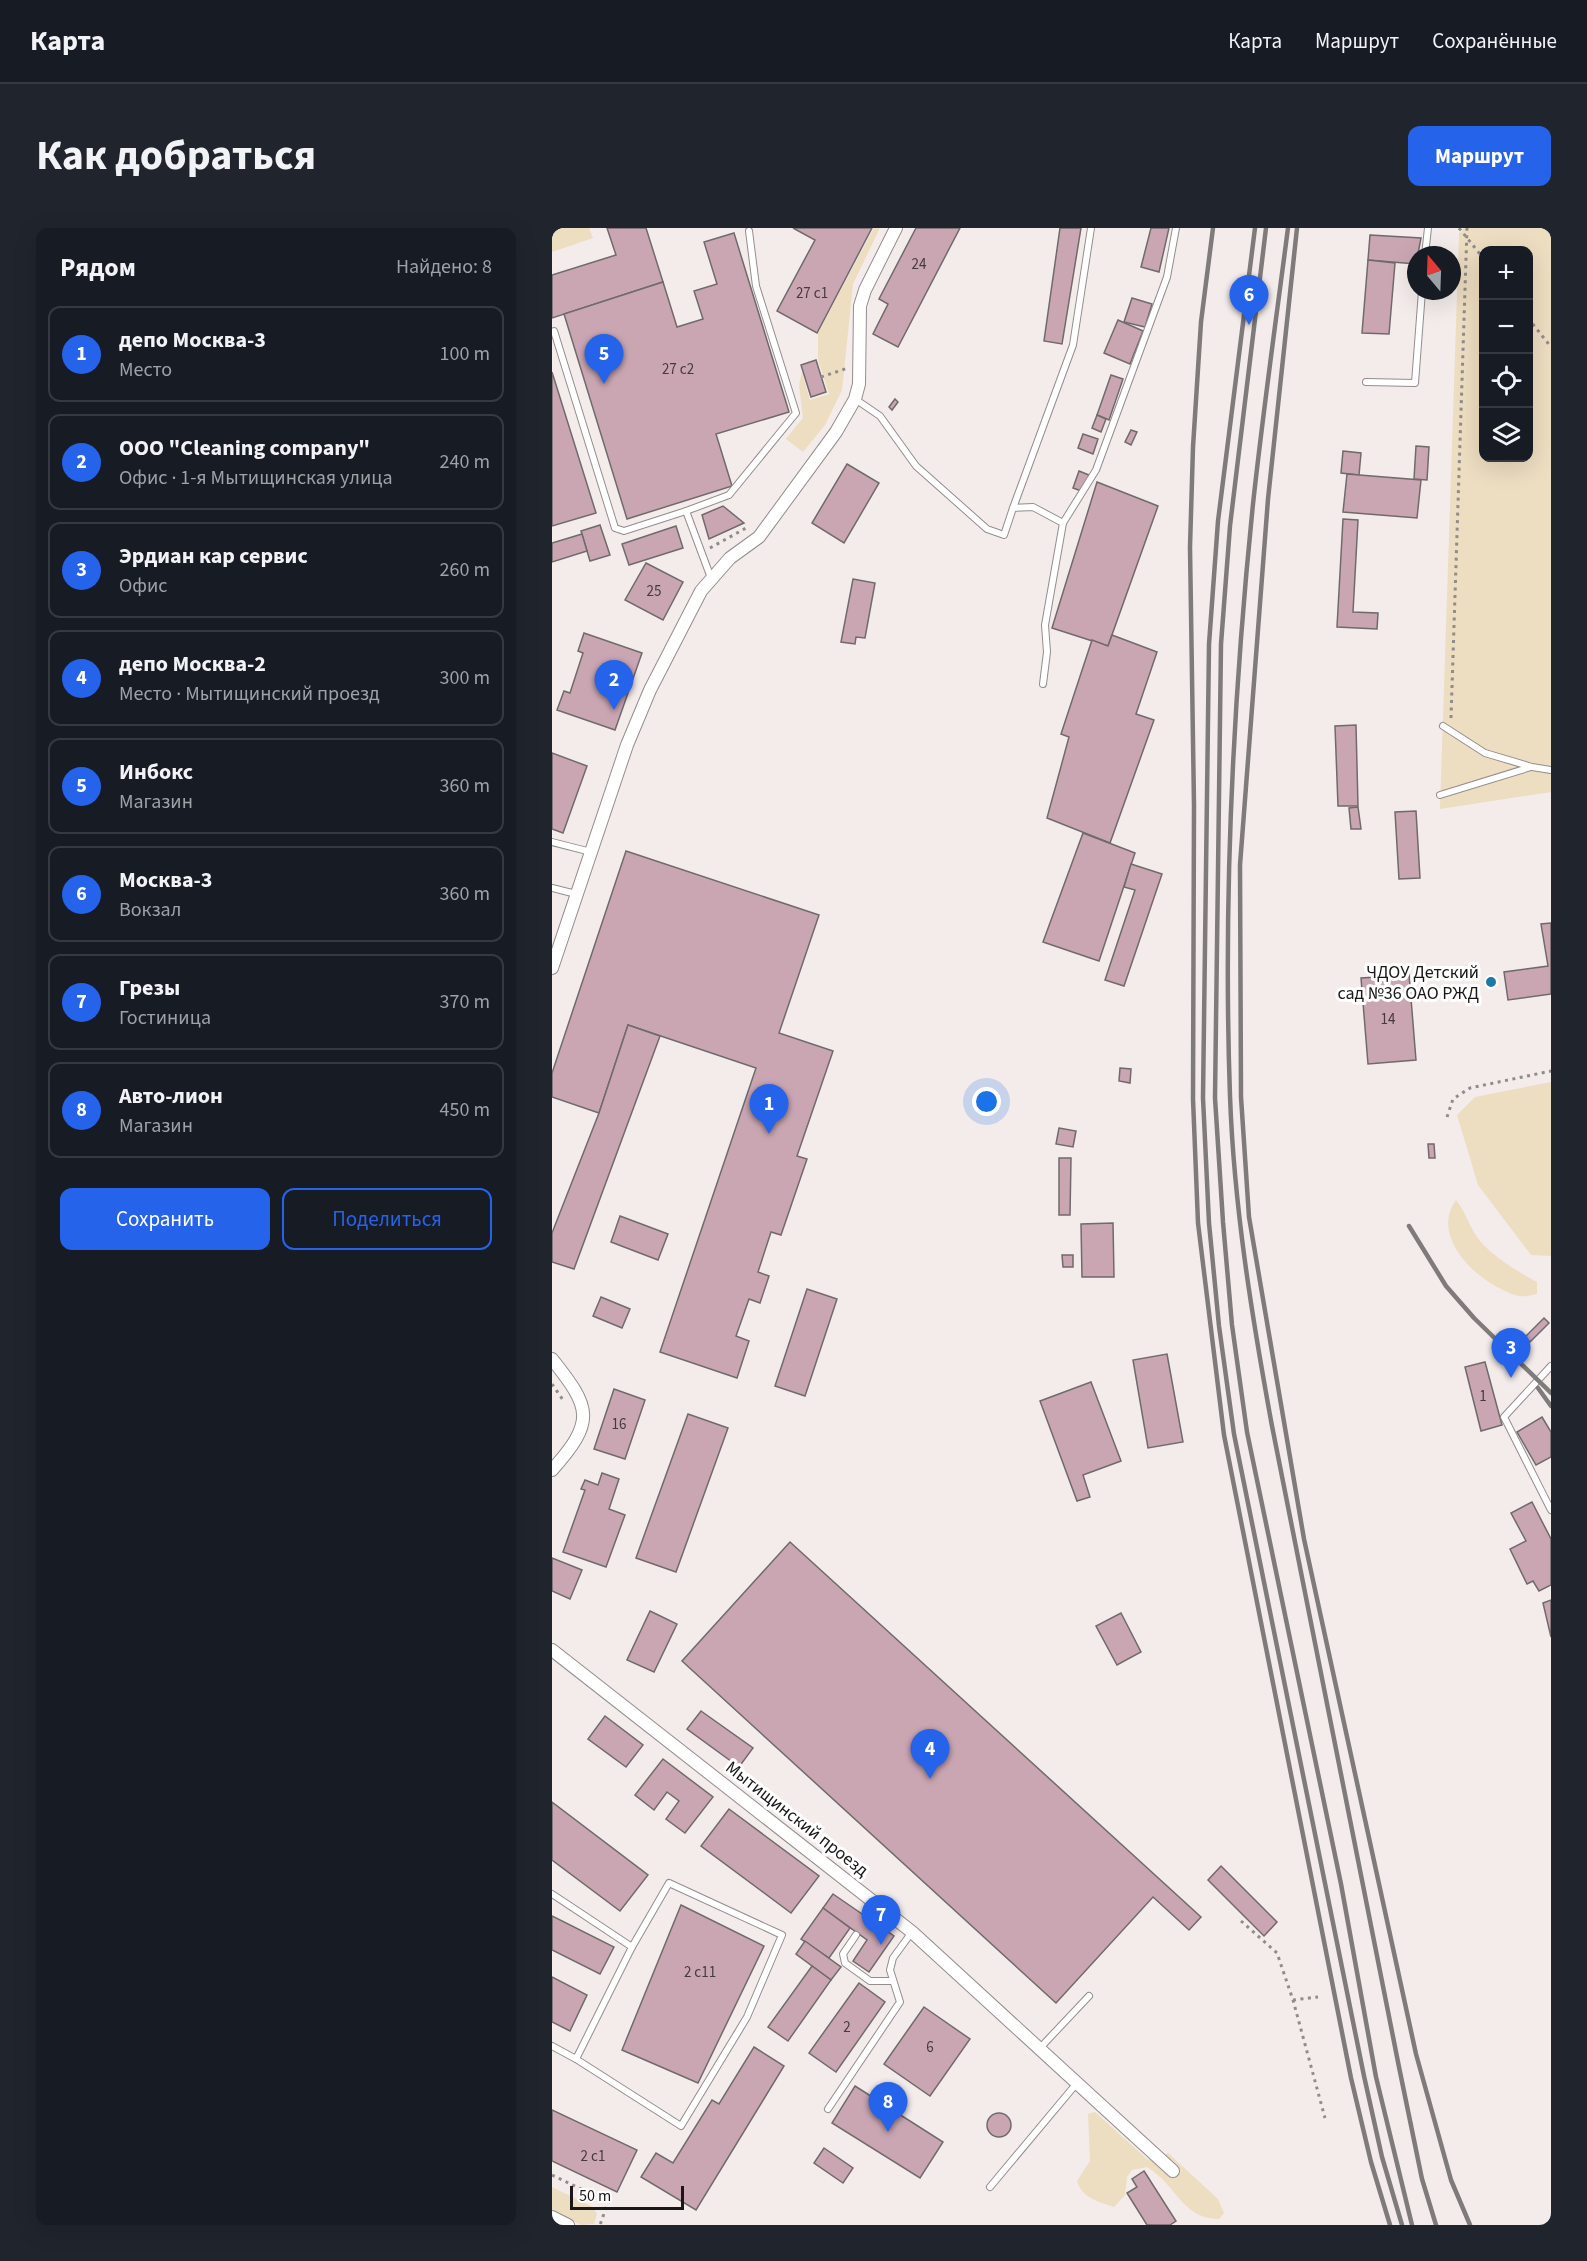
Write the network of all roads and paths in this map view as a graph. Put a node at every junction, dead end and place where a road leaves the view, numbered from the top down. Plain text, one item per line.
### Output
1 (896, 228) edge
2 (1091, 228) edge
3 (1176, 228) edge
4 (1428, 228) edge
5 (1460, 228) edge
6 (1467, 228) edge
7 (749, 231) dead end
8 (1467, 238) junction
9 (1426, 246) edge
10 (1479, 253) edge
11 (1421, 300) edge
12 (1533, 324) edge
13 (554, 331) dead end
14 (1551, 347) edge
15 (850, 367) dead end
16 (821, 377) dead end
17 (1366, 382) dead end
18 (855, 399) junction
19 (1012, 508) junction
20 (686, 511) junction
21 (1063, 523) junction
22 (711, 579) junction
23 (1043, 684) dead end
24 (1443, 726) dead end
25 (1450, 730) junction
26 (1532, 767) junction
27 (1551, 770) edge
28 (1440, 795) dead end
29 (552, 842) edge
30 (591, 852) junction
31 (552, 888) edge
32 (562, 889) junction
33 (576, 894) junction
34 (552, 896) edge
35 (552, 968) edge
36 (1551, 1071) edge
37 (1447, 1117) dead end
38 (552, 1359) edge
39 (1551, 1366) edge
40 (552, 1384) edge
41 (565, 1402) dead end
42 (552, 1470) edge
43 (1551, 1510) edge
44 (552, 1650) edge
45 (552, 1893) edge
46 (1241, 1921) dead end
47 (912, 1932) junction
48 (856, 1935) dead end
49 (632, 1947) junction
50 (892, 1981) junction
51 (1089, 1996) dead end
52 (1318, 1996) dead end
53 (1293, 2000) junction
54 (552, 2046) edge
55 (1040, 2048) junction
56 (576, 2059) junction
57 (1078, 2083) junction
58 (828, 2109) dead end
59 (1325, 2118) dead end
60 (1173, 2170) dead end
61 (552, 2175) edge
62 (990, 2187) dead end
63 (552, 2217) edge
64 (568, 2225) edge
65 (600, 2225) edge

1 - 18 street
2 - 19 lane
3 - 21 lane
4 - 9 lane
5 - 8 path
6 - 8 path
7 - 20 lane
8 - 10 path
8 - 25 path
11 - 17 lane
12 - 14 path
13 - 20 lane
15 - 16 path
18 - 19 lane
18 - 22 street
19 - 21 lane
20 - 22 lane
21 - 23 lane
22 - 30 street
24 - 25 lane
25 - 26 lane
26 - 27 lane
26 - 28 lane
29 - 30 lane
30 - 33 street
31 - 32 lane
32 - 33 lane
32 - 34 lane
33 - 35 street
36 - 37 path
38 - 42 street
39 - 43 lane
40 - 41 path
44 - 47 street, Мытищинский проезд
45 - 49 lane
46 - 53 path
47 - 50 lane
47 - 55 street, Мытищинский проезд
48 - 50 lane
49 - 56 lane
49 - 56 lane
50 - 58 lane
51 - 55 lane
52 - 53 path
53 - 59 path
54 - 56 lane
55 - 57 street, Мытищинский проезд
57 - 60 street, Мытищинский проезд
57 - 62 lane
61 - 65 path
63 - 64 street

